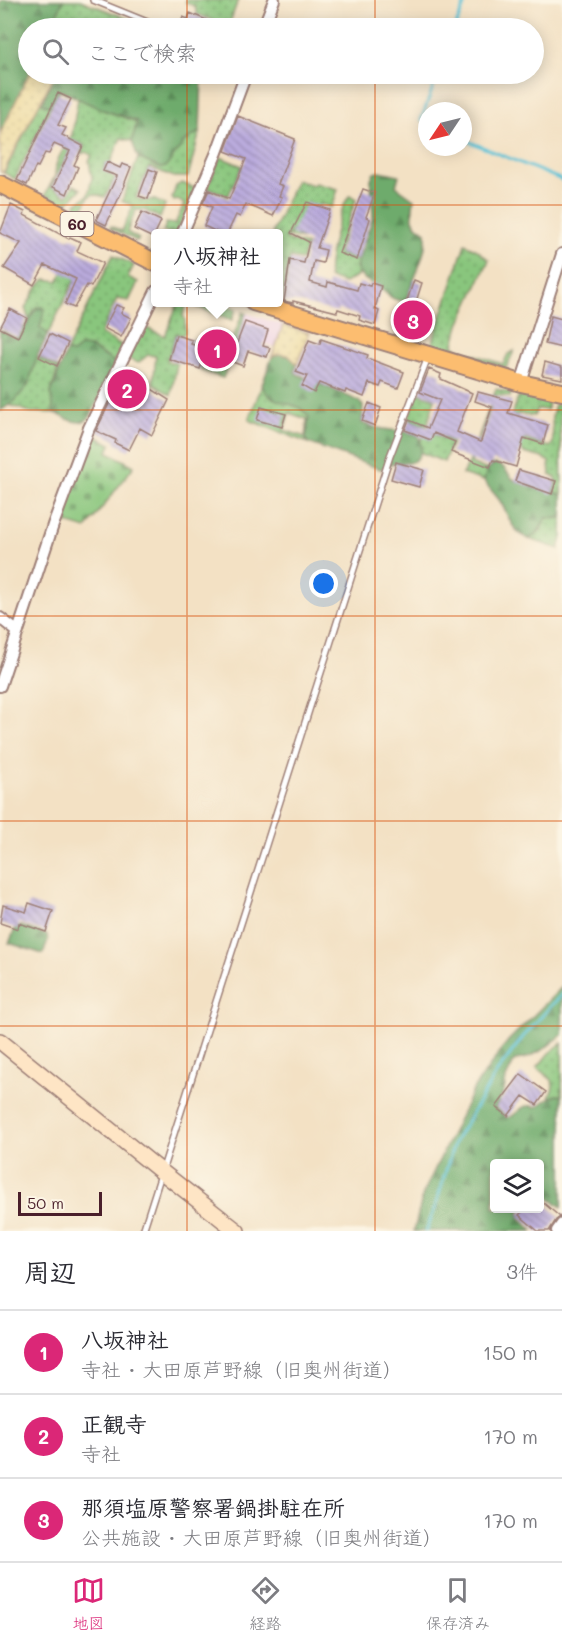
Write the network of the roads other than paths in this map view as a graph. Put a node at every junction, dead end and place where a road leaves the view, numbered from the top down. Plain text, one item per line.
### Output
1 (93, 0) edge
2 (274, 0) edge
3 (137, 18) edge
4 (267, 18) edge
5 (242, 84) edge
6 (0, 184) edge
7 (184, 229) edge
8 (562, 254) edge
9 (151, 260) edge
10 (151, 301) edge
11 (267, 307) edge
12 (429, 355) junction
13 (521, 383) junction
14 (562, 392) edge
15 (0, 618) edge
16 (18, 632) junction
17 (0, 686) edge
18 (0, 1041) edge
19 (162, 1172) junction
20 (562, 1224) edge
21 (143, 1231) edge
22 (237, 1231) edge
23 (557, 1231) edge

1 - 3 lane
2 - 4 street
5 - 7 street
6 - 9 main road, 60
8 - 13 street
10 - 16 street
11 - 12 main road
12 - 13 main road
12 - 19 lane
13 - 14 main road
15 - 16 street
16 - 17 street
18 - 19 street
19 - 21 lane
19 - 22 street
20 - 23 street

